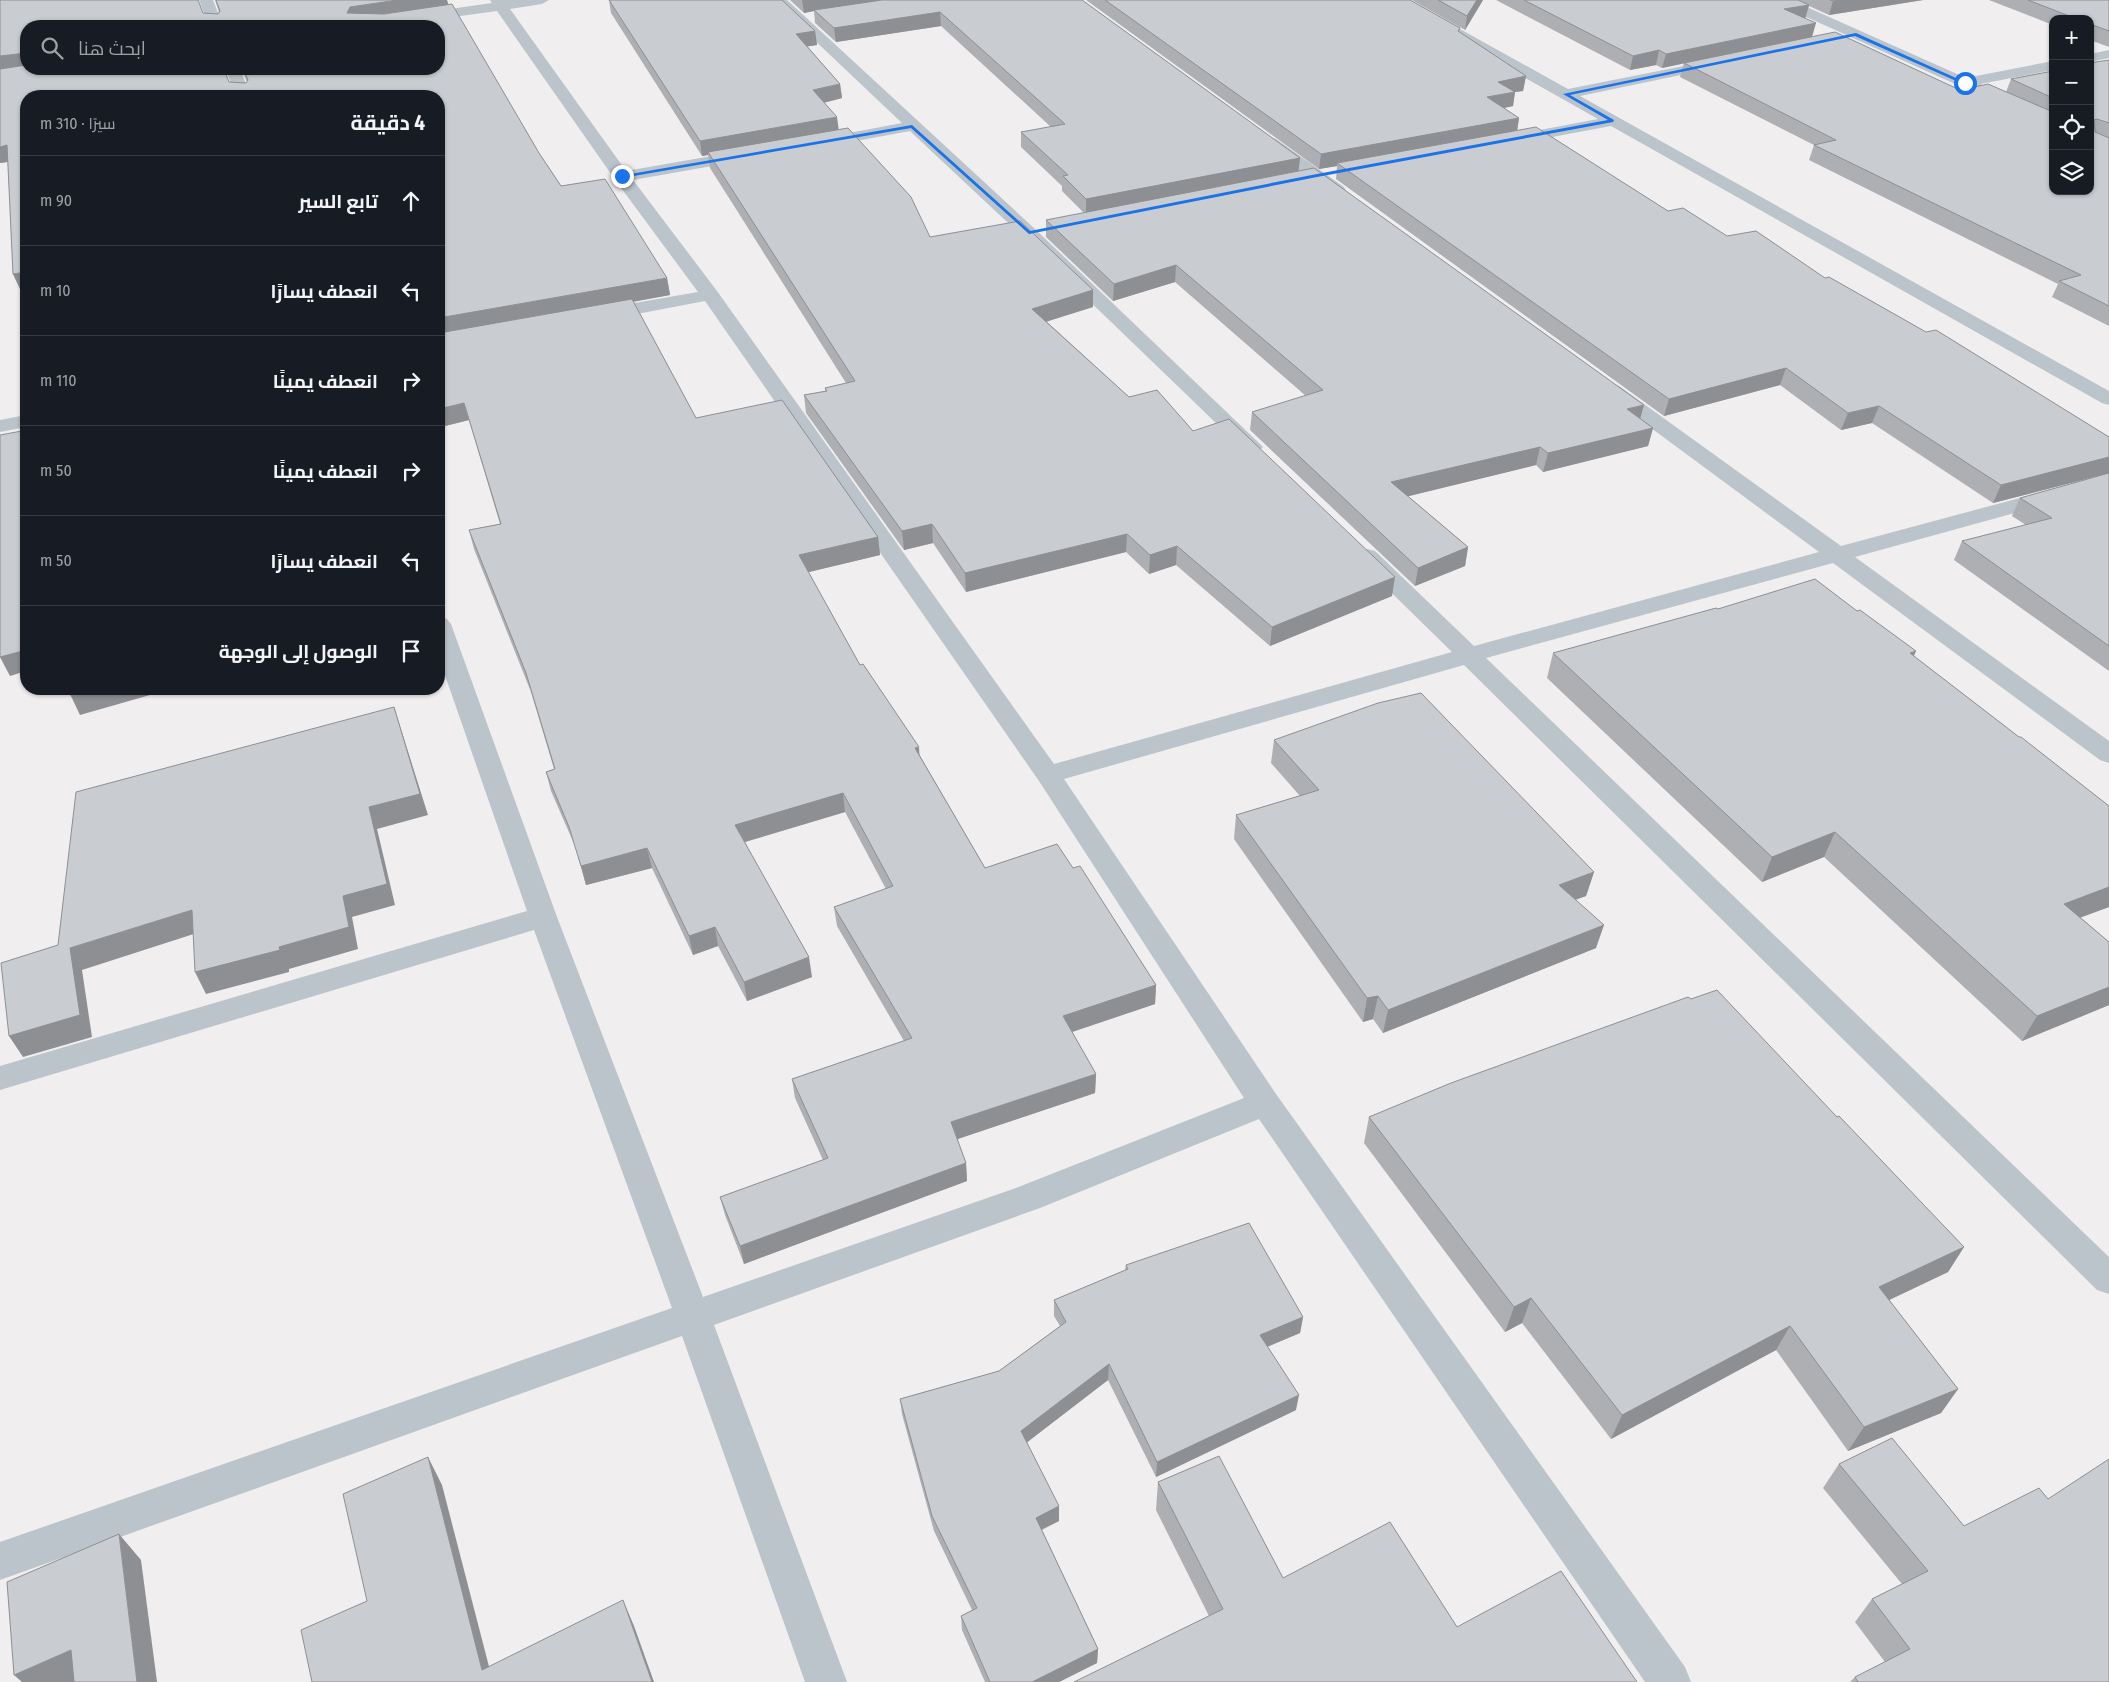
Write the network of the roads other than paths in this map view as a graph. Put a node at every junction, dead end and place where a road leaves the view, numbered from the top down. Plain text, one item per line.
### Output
1 (206, 0) edge
2 (542, 0) edge
3 (779, 0) edge
4 (1398, 0) edge
5 (1780, 0) edge
6 (498, 3) edge
7 (214, 20) edge
8 (395, 20) edge
9 (1856, 34) junction
10 (1836, 38) edge
11 (2109, 54) edge
12 (2094, 57) edge
13 (1730, 60) edge
14 (2049, 67) edge
15 (234, 75) edge
16 (1965, 83) junction
17 (241, 90) edge
18 (1566, 94) junction
19 (1613, 120) junction
20 (2049, 121) edge
21 (912, 126) junction
22 (1252, 129) edge
23 (1489, 144) edge
24 (806, 145) edge
25 (757, 153) edge
26 (622, 176) junction
27 (1357, 205) edge
28 (710, 295) junction
29 (584, 318) edge
30 (1597, 380) edge
31 (2109, 399) edge
32 (20, 422) edge
33 (0, 426) edge
34 (1267, 461) edge
35 (2109, 480) edge
36 (1354, 544) edge
37 (1838, 554) junction
38 (445, 641) edge
39 (1470, 655) junction
40 (2109, 754) edge
41 (1048, 775) junction
42 (543, 917) junction
43 (0, 1078) edge
44 (1265, 1103) junction
45 (2109, 1279) edge
46 (693, 1317) junction
47 (0, 1561) edge
48 (826, 1682) edge
49 (1670, 1682) edge

1 - 7 street
2 - 6 street
3 - 21 street
4 - 18 street
5 - 9 street
6 - 8 street
6 - 26 street
9 - 10 street
9 - 16 street
11 - 12 street
13 - 18 street
14 - 16 street
15 - 17 street
16 - 20 street
18 - 19 street
19 - 23 street
19 - 31 street
21 - 24 street
21 - 34 street
22 - 27 street
25 - 26 street
26 - 28 street
28 - 29 street
28 - 41 street
30 - 37 street
32 - 33 street
35 - 37 street
36 - 39 street
37 - 39 street
37 - 40 street
38 - 42 street
39 - 41 street
39 - 45 street
41 - 44 street
42 - 43 street
42 - 46 street
44 - 46 street
44 - 49 street
46 - 47 street
46 - 48 street

